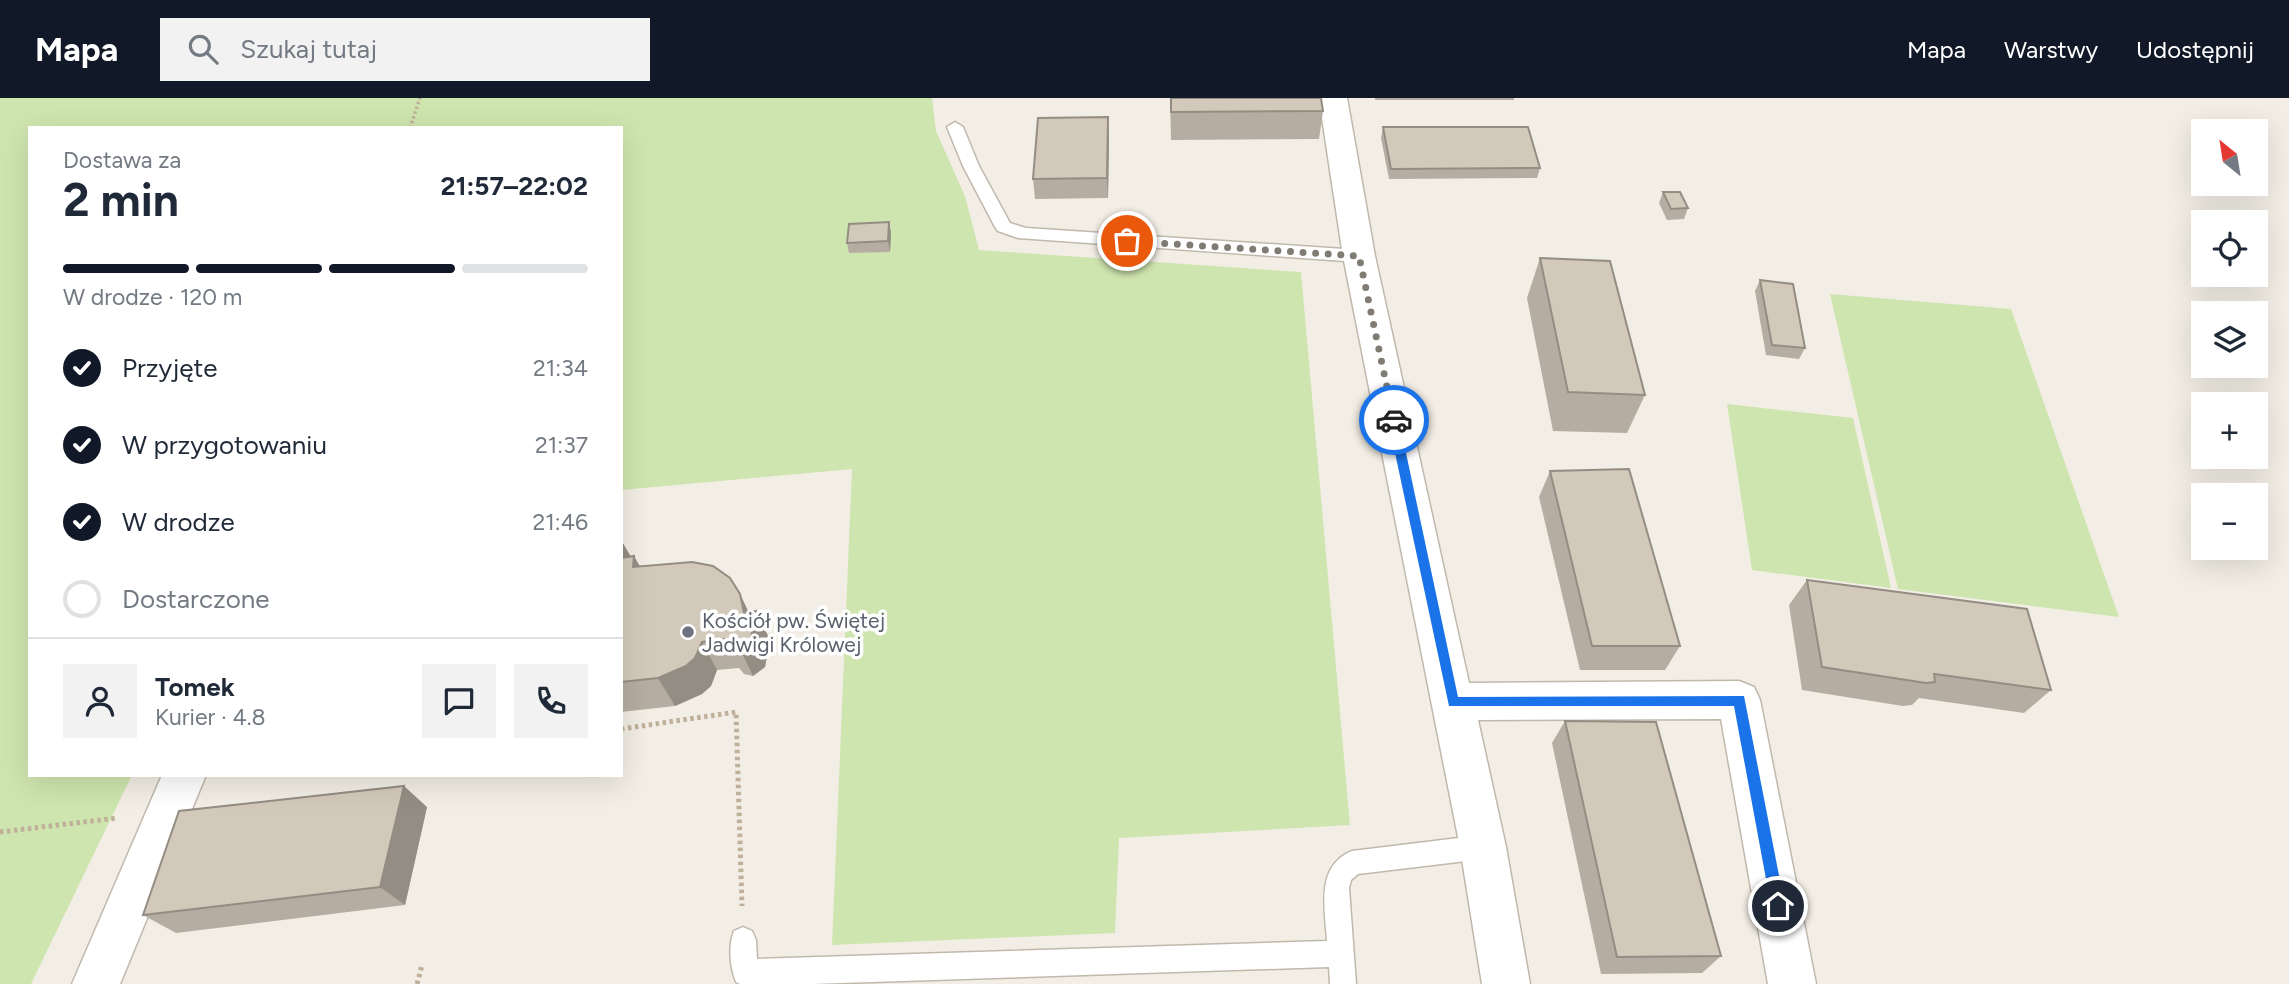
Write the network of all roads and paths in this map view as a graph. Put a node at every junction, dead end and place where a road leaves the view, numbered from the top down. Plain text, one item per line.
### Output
1 (420, 98) edge
2 (1333, 98) edge
3 (411, 126) edge
4 (955, 127) dead end
5 (1359, 256) junction
6 (1453, 702) junction
7 (623, 729) edge
8 (177, 793) edge
9 (0, 832) edge
10 (1483, 846) junction
11 (743, 940) joint
12 (1339, 954) junction
13 (422, 965) dead end
14 (96, 984) edge
15 (417, 984) edge
16 (1343, 984) edge
17 (1506, 984) edge
18 (1792, 984) edge

1 - 3 path
2 - 5 street
4 - 5 lane
5 - 6 street
6 - 10 street
6 - 18 street
7 - 11 path
8 - 9 path
8 - 14 street
10 - 12 lane
10 - 17 street
11 - 12 lane
12 - 16 lane
13 - 15 path

